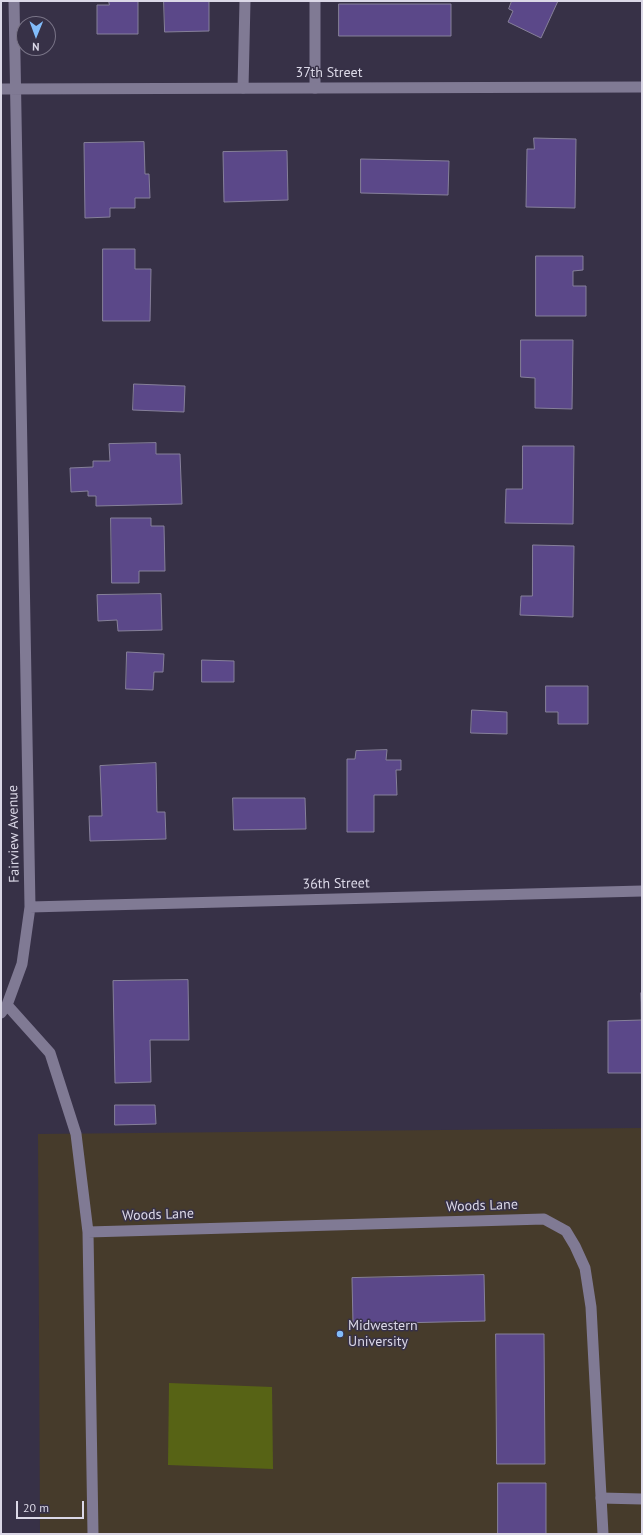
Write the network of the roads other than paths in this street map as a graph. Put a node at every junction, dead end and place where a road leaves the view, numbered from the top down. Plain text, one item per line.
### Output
1 (14, 1) edge
2 (245, 1) edge
3 (315, 1) edge
4 (642, 87) edge
5 (16, 88) junction
6 (243, 88) junction
7 (315, 88) junction
8 (1, 89) edge
9 (642, 892) edge
10 (30, 907) junction
11 (4, 1009) edge
12 (88, 1232) junction
13 (601, 1498) junction
14 (642, 1499) edge
15 (93, 1534) edge
16 (603, 1534) edge

1 - 5 street, Fairview Avenue
2 - 6 street
3 - 7 street
4 - 7 street, 37th Street
5 - 6 street, 37th Street
5 - 8 street, 37th Street
5 - 10 street, Fairview Avenue
6 - 7 street, 37th Street
9 - 10 street, 36th Street
10 - 11 street, Fairview Avenue
11 - 12 street
12 - 13 street, Woods Lane
12 - 15 street
13 - 14 street
13 - 16 street, Woods Lane

